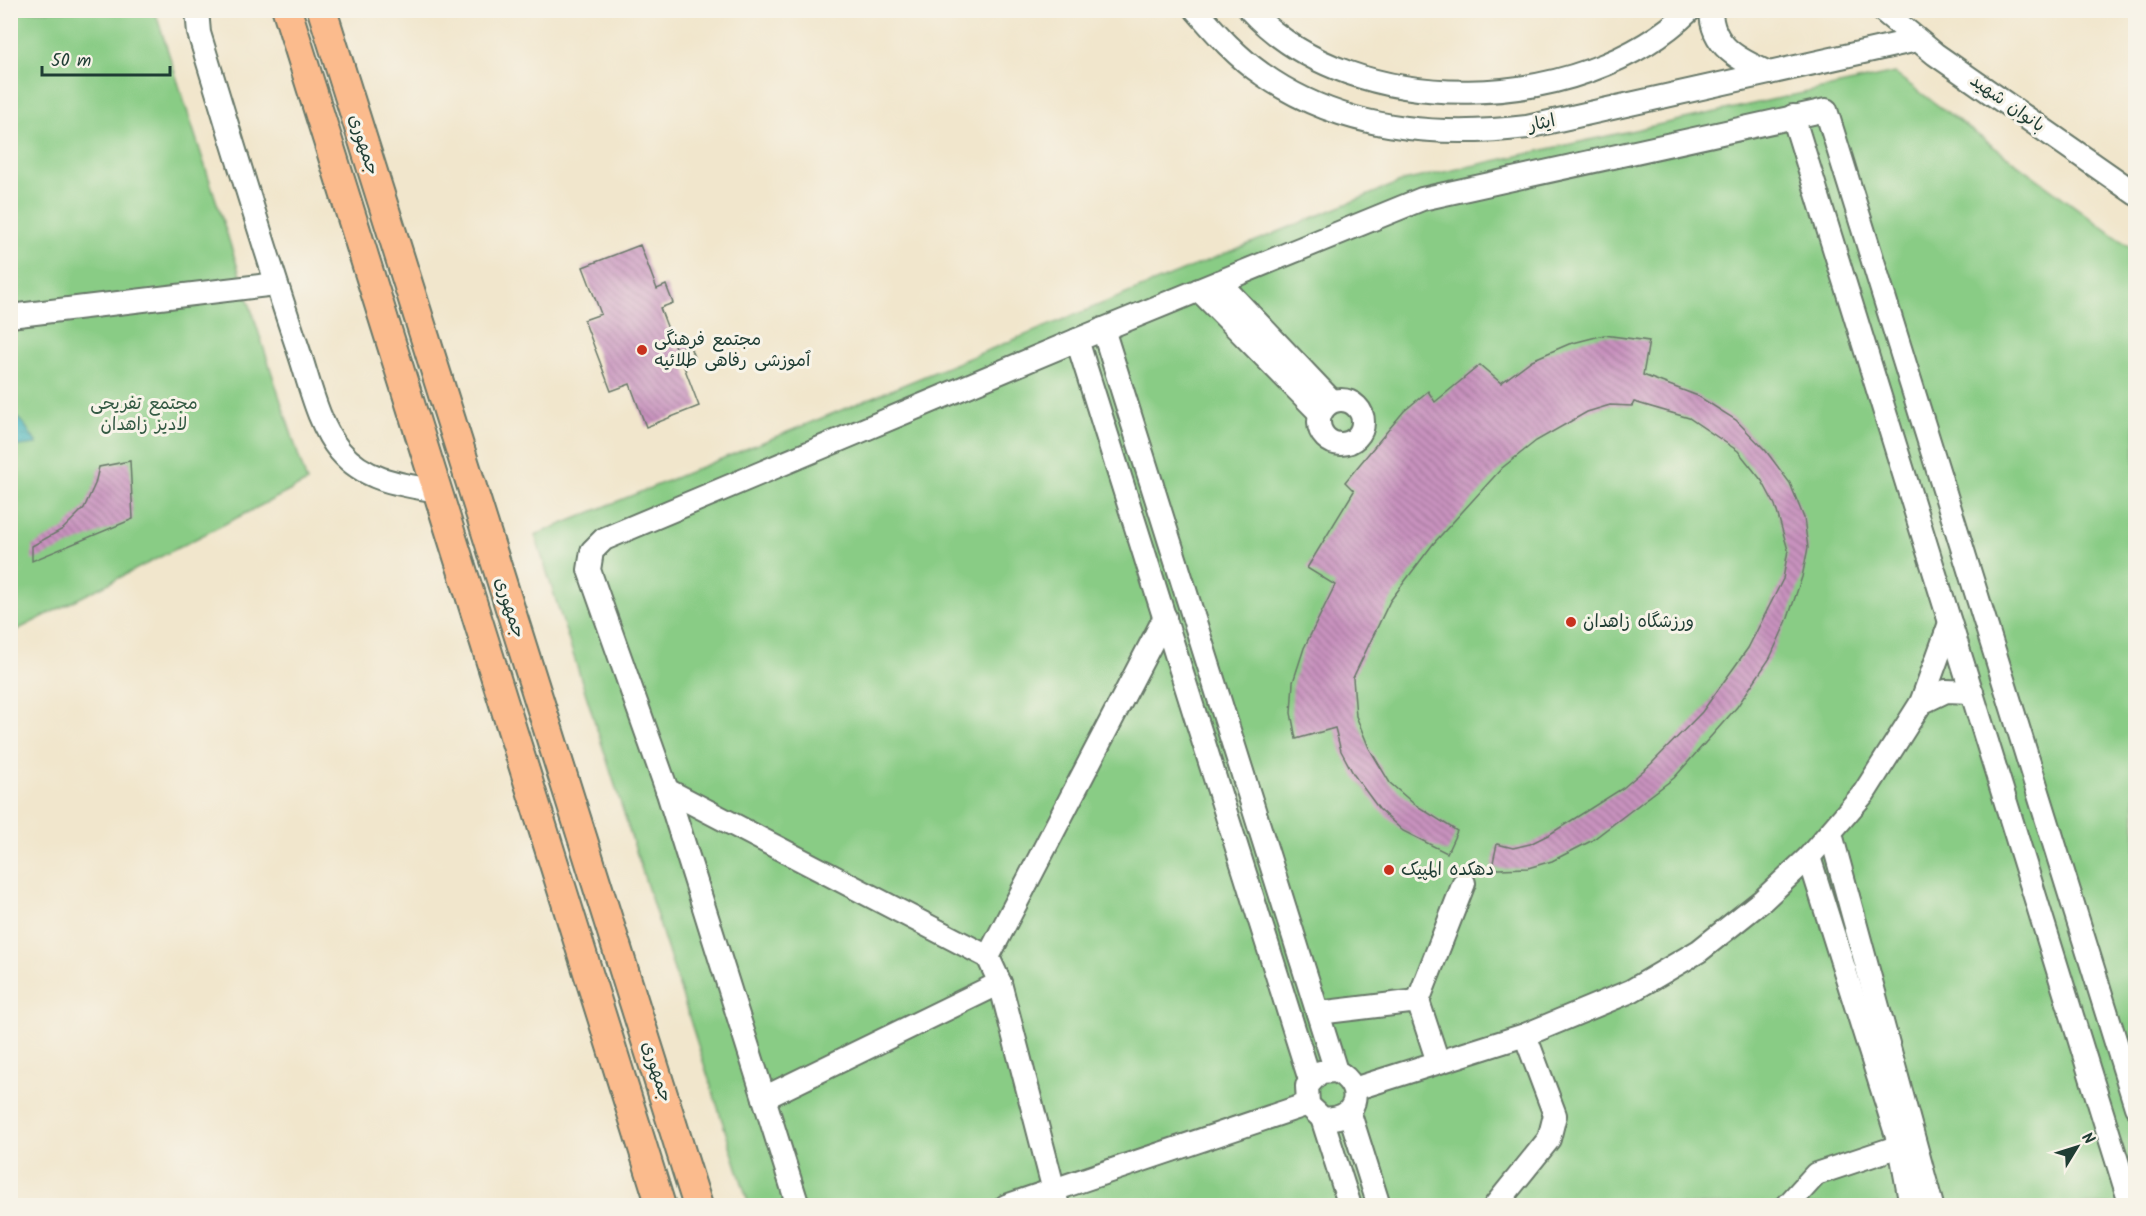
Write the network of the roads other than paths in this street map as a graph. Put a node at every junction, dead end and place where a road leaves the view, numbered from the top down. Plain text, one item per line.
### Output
1 (197, 10) edge
2 (287, 10) edge
3 (322, 10) edge
4 (1196, 10) edge
5 (1250, 10) edge
6 (1690, 10) edge
7 (1711, 10) edge
8 (1882, 10) edge
9 (1917, 40) junction
10 (1769, 73) junction
11 (1793, 116) junction
12 (2136, 194) edge
13 (276, 285) junction
14 (1209, 286) junction
15 (10, 316) edge
16 (1103, 329) junction
17 (1077, 340) junction
18 (1326, 407) dead end
19 (439, 491) junction
20 (1165, 617) junction
21 (1950, 623) junction
22 (1972, 692) junction
23 (1921, 703) junction
24 (667, 790) junction
25 (1831, 834) junction
26 (1809, 857) junction
27 (1464, 883) dead end
28 (988, 957) junction
29 (1000, 983) junction
30 (1418, 1001) junction
31 (1318, 1012) junction
32 (1525, 1035) junction
33 (1438, 1062) junction
34 (1336, 1071) junction
35 (1310, 1080) junction
36 (1354, 1089) junction
37 (764, 1098) junction
38 (2136, 1107) edge
39 (1315, 1111) junction
40 (1349, 1111) junction
41 (1900, 1146) junction
42 (1055, 1198) edge
43 (661, 1206) edge
44 (698, 1206) edge
45 (798, 1206) edge
46 (1006, 1206) edge
47 (1350, 1206) edge
48 (1379, 1206) edge
49 (1495, 1206) edge
50 (1787, 1206) edge
51 (1911, 1206) edge
52 (1932, 1206) edge
53 (2131, 1206) edge

1 - 13 street
2 - 19 main road, جمهوری
3 - 44 main road, جمهوری
4 - 10 street, ایثار
5 - 6 street
7 - 10 street
8 - 9 street, بانوان شهید
9 - 10 street, ایثار
9 - 12 street, بانوان شهید
11 - 14 street
11 - 21 street
11 - 38 street
13 - 15 street
13 - 19 street
14 - 16 street
14 - 18 street
16 - 17 street
16 - 31 street
17 - 20 street
17 - 24 street
19 - 43 main road, جمهوری
20 - 28 street
20 - 35 street
21 - 22 street
21 - 23 street
22 - 23 street
22 - 53 street
23 - 25 street
24 - 28 street
24 - 37 street
25 - 26 street
25 - 52 street
26 - 32 street
26 - 41 street
27 - 30 street
28 - 29 street
29 - 37 street
29 - 42 street
30 - 31 street
30 - 33 street
31 - 34 street
32 - 33 street
32 - 49 street
33 - 36 street
34 - 35 street
34 - 36 street
35 - 39 street
36 - 40 street
37 - 45 street
39 - 40 street
39 - 42 street
39 - 47 street
40 - 48 street
41 - 50 street
41 - 51 street
42 - 46 street

